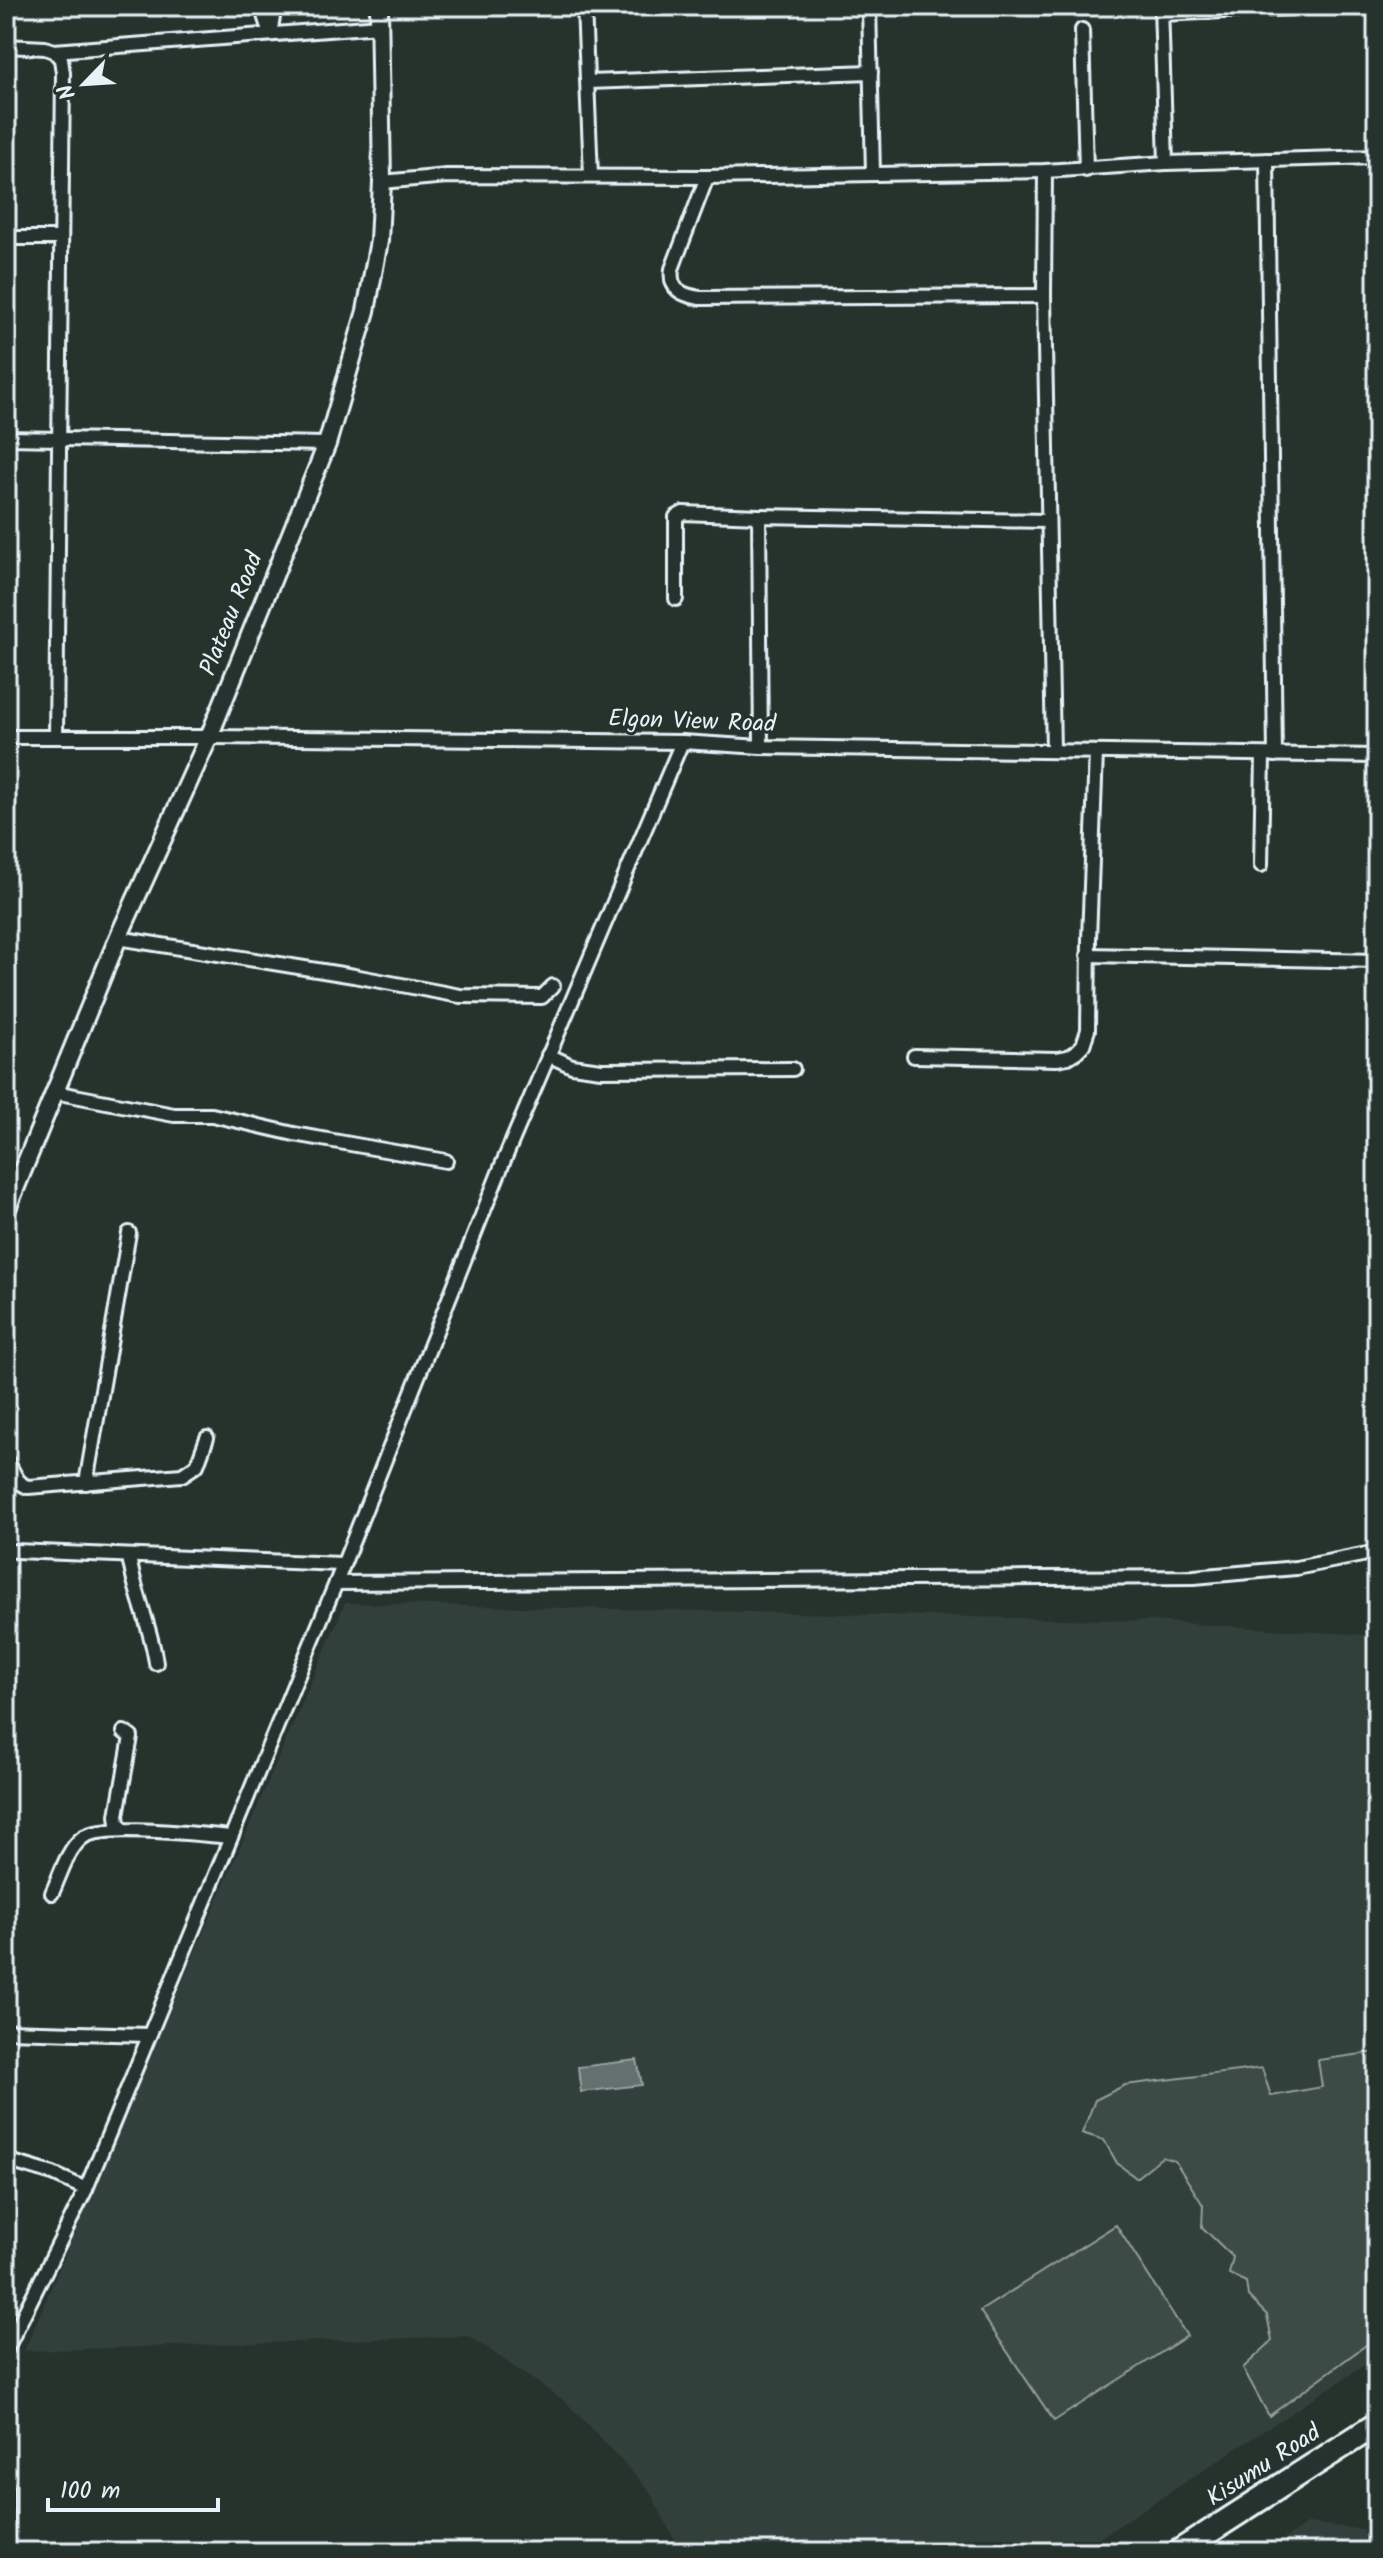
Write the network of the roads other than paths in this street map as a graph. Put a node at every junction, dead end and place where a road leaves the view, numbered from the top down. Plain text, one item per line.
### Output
1 (261, 6) edge
2 (275, 6) edge
3 (379, 6) edge
4 (584, 6) edge
5 (869, 6) edge
6 (1331, 6) edge
7 (1161, 10) edge
8 (380, 26) junction
9 (1082, 30) dead end
10 (270, 34) junction
11 (6, 46) edge
12 (54, 51) junction
13 (871, 72) junction
14 (588, 82) junction
15 (1377, 157) edge
16 (1267, 160) junction
17 (1166, 163) junction
18 (1086, 170) junction
19 (1045, 171) junction
20 (873, 173) junction
21 (591, 176) junction
22 (707, 177) junction
23 (382, 182) junction
24 (6, 238) edge
25 (61, 238) junction
26 (1044, 296) junction
27 (6, 438) edge
28 (59, 439) junction
29 (327, 444) junction
30 (759, 516) junction
31 (1048, 521) junction
32 (676, 599) dead end
33 (6, 737) edge
34 (56, 737) junction
35 (209, 737) junction
36 (682, 742) junction
37 (761, 747) junction
38 (1053, 750) junction
39 (1096, 753) junction
40 (1269, 755) junction
41 (1377, 756) edge
42 (1261, 865) dead end
43 (118, 938) junction
44 (1088, 955) junction
45 (1377, 961) edge
46 (553, 986) dead end
47 (548, 1055) junction
48 (914, 1056) dead end
49 (793, 1069) dead end
50 (54, 1092) junction
51 (446, 1161) dead end
52 (6, 1211) edge
53 (129, 1233) dead end
54 (207, 1438) dead end
55 (6, 1460) edge
56 (86, 1483) junction
57 (15, 1551) dead end
58 (1377, 1552) edge
59 (129, 1556) junction
60 (341, 1564) junction
61 (336, 1583) junction
62 (156, 1663) dead end
63 (124, 1732) dead end
64 (124, 1830) junction
65 (230, 1837) junction
66 (52, 1893) dead end
67 (6, 2031) edge
68 (149, 2035) junction
69 (7, 2164) edge
70 (86, 2189) junction
71 (6, 2350) edge
72 (1377, 2424) edge
73 (6, 2485) edge
74 (7, 2552) edge
75 (1178, 2552) edge

1 - 10 street
2 - 10 street
3 - 8 street, Plateau Road
4 - 14 street
5 - 13 street
6 - 7 street
7 - 17 street
8 - 10 street
8 - 23 street, Plateau Road
9 - 18 street
10 - 12 street
11 - 12 street
12 - 25 street
13 - 14 street
13 - 20 street
14 - 21 street
15 - 16 street
16 - 17 street
16 - 40 street
17 - 18 street
18 - 19 street
19 - 20 street
19 - 26 street
20 - 22 street
21 - 22 street
21 - 23 street
22 - 26 street
23 - 29 street, Plateau Road
24 - 25 street
25 - 28 street
26 - 31 street
27 - 28 street
28 - 29 street
28 - 34 street
29 - 35 street, Plateau Road
30 - 31 street
30 - 32 street
30 - 37 street
31 - 38 street
33 - 34 street, Elgon View Road
34 - 35 street, Elgon View Road
35 - 36 street, Elgon View Road
35 - 43 street, Plateau Road
36 - 37 street, Elgon View Road
36 - 47 street
37 - 38 street, Elgon View Road
38 - 39 street, Elgon View Road
39 - 40 street, Elgon View Road
39 - 44 street
40 - 41 street, Elgon View Road
40 - 42 street
43 - 46 street
43 - 50 street, Plateau Road
44 - 45 street
44 - 48 street
47 - 49 street
47 - 60 street
50 - 51 street
50 - 52 street, Plateau Road
53 - 56 street
54 - 56 street
55 - 56 street
57 - 59 street
58 - 61 street
59 - 60 street
59 - 62 street
60 - 61 street
61 - 65 street
63 - 64 street
64 - 65 street
64 - 66 street
65 - 68 street
67 - 68 street
68 - 70 street
69 - 70 street
70 - 71 street
72 - 75 highway, Kisumu Road
73 - 74 street

